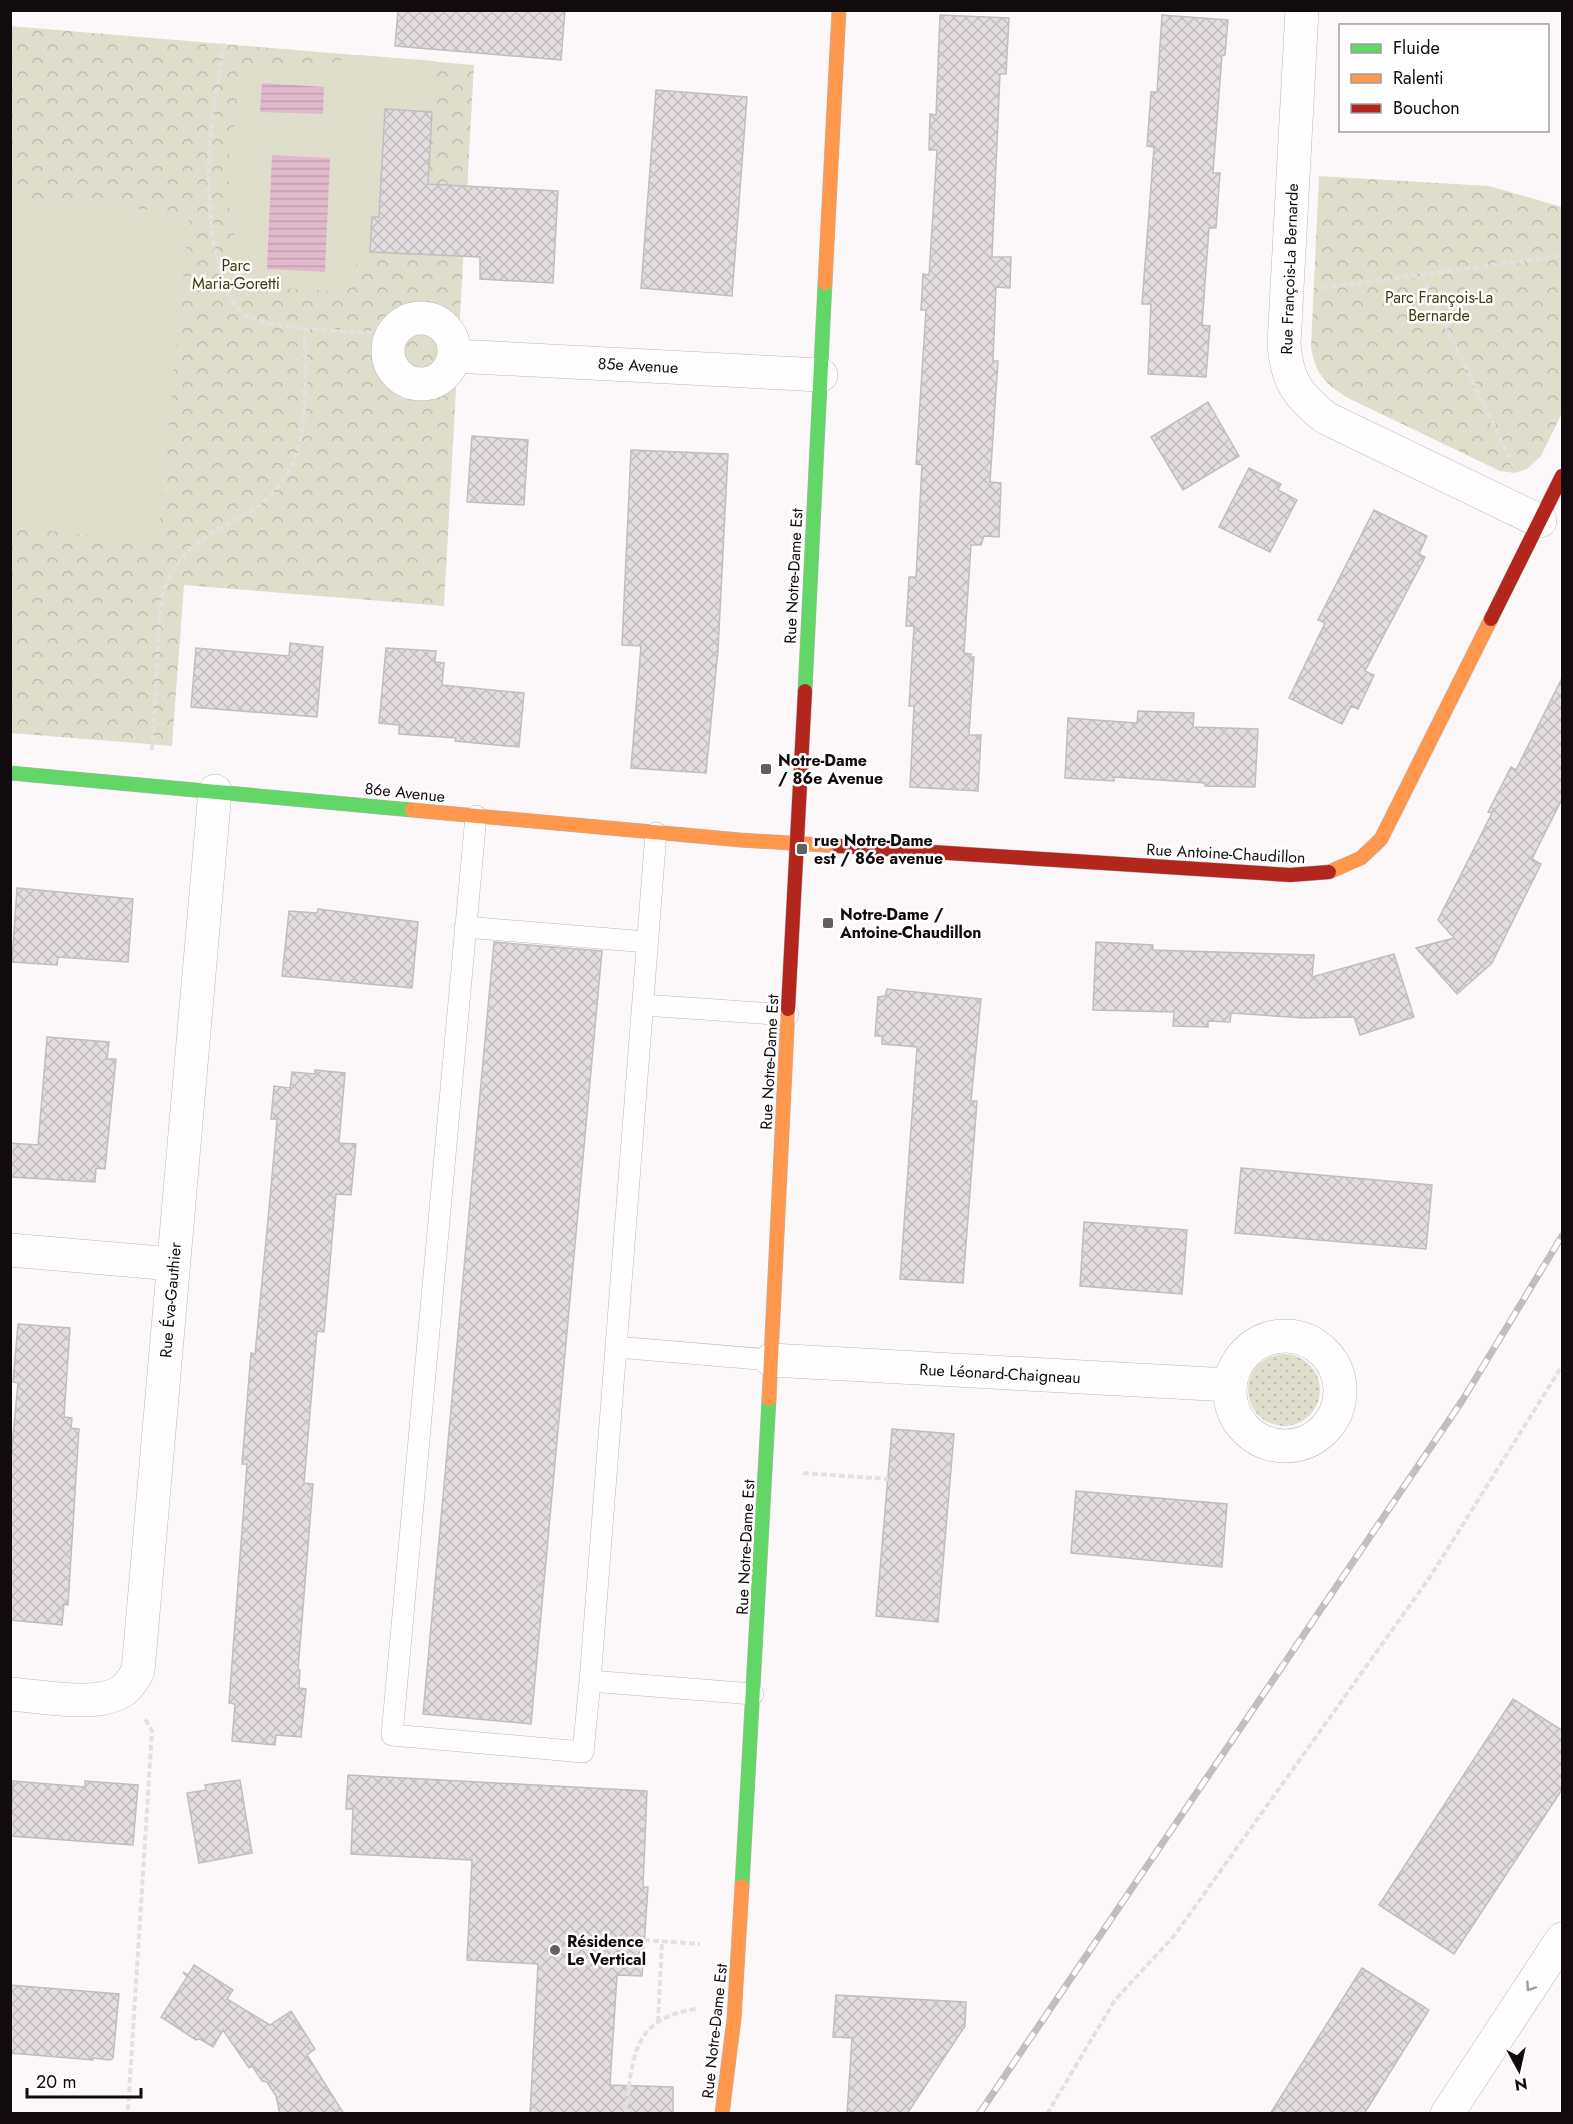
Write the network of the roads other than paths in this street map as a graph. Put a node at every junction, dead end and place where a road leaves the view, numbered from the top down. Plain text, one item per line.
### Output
1 (839, 10) edge
2 (1302, 10) edge
3 (454, 356) junction
4 (821, 375) junction
5 (1563, 476) edge
6 (1540, 521) junction
7 (10, 773) edge
8 (215, 791) junction
9 (476, 816) junction
10 (656, 833) junction
11 (796, 843) junction
12 (465, 927) junction
13 (647, 942) junction
14 (643, 1005) junction
15 (788, 1015) junction
16 (10, 1250) edge
17 (173, 1264) junction
18 (616, 1347) junction
19 (771, 1360) junction
20 (1229, 1385) dead end
21 (590, 1681) junction
22 (10, 1694) edge
23 (753, 1694) junction
24 (1563, 1938) edge
25 (722, 2114) edge
26 (1447, 2114) edge

1 - 4 main road, Rue Notre-Dame Est
2 - 6 street, Rue François-La Bernarde
3 - 3 street
3 - 4 street, 85e Avenue
4 - 11 main road, Rue Notre-Dame Est
5 - 6 main road, Rue Antoine-Chaudillon
6 - 11 main road, Rue Antoine-Chaudillon
7 - 8 main road, 86e Avenue
8 - 9 main road, 86e Avenue
8 - 17 street, Rue Éva-Gauthier
9 - 10 main road, 86e Avenue
9 - 12 lane
10 - 11 main road, 86e Avenue
10 - 13 lane
11 - 15 main road, Rue Notre-Dame Est
12 - 13 lane
12 - 21 lane
13 - 14 lane
14 - 15 lane
14 - 18 lane
15 - 19 main road, Rue Notre-Dame Est
16 - 17 street
17 - 22 street, Rue Éva-Gauthier
18 - 19 lane
18 - 21 lane
19 - 20 street, Rue Léonard-Chaigneau
19 - 23 main road, Rue Notre-Dame Est
21 - 23 lane
23 - 25 main road, Rue Notre-Dame Est
24 -> 26 street

